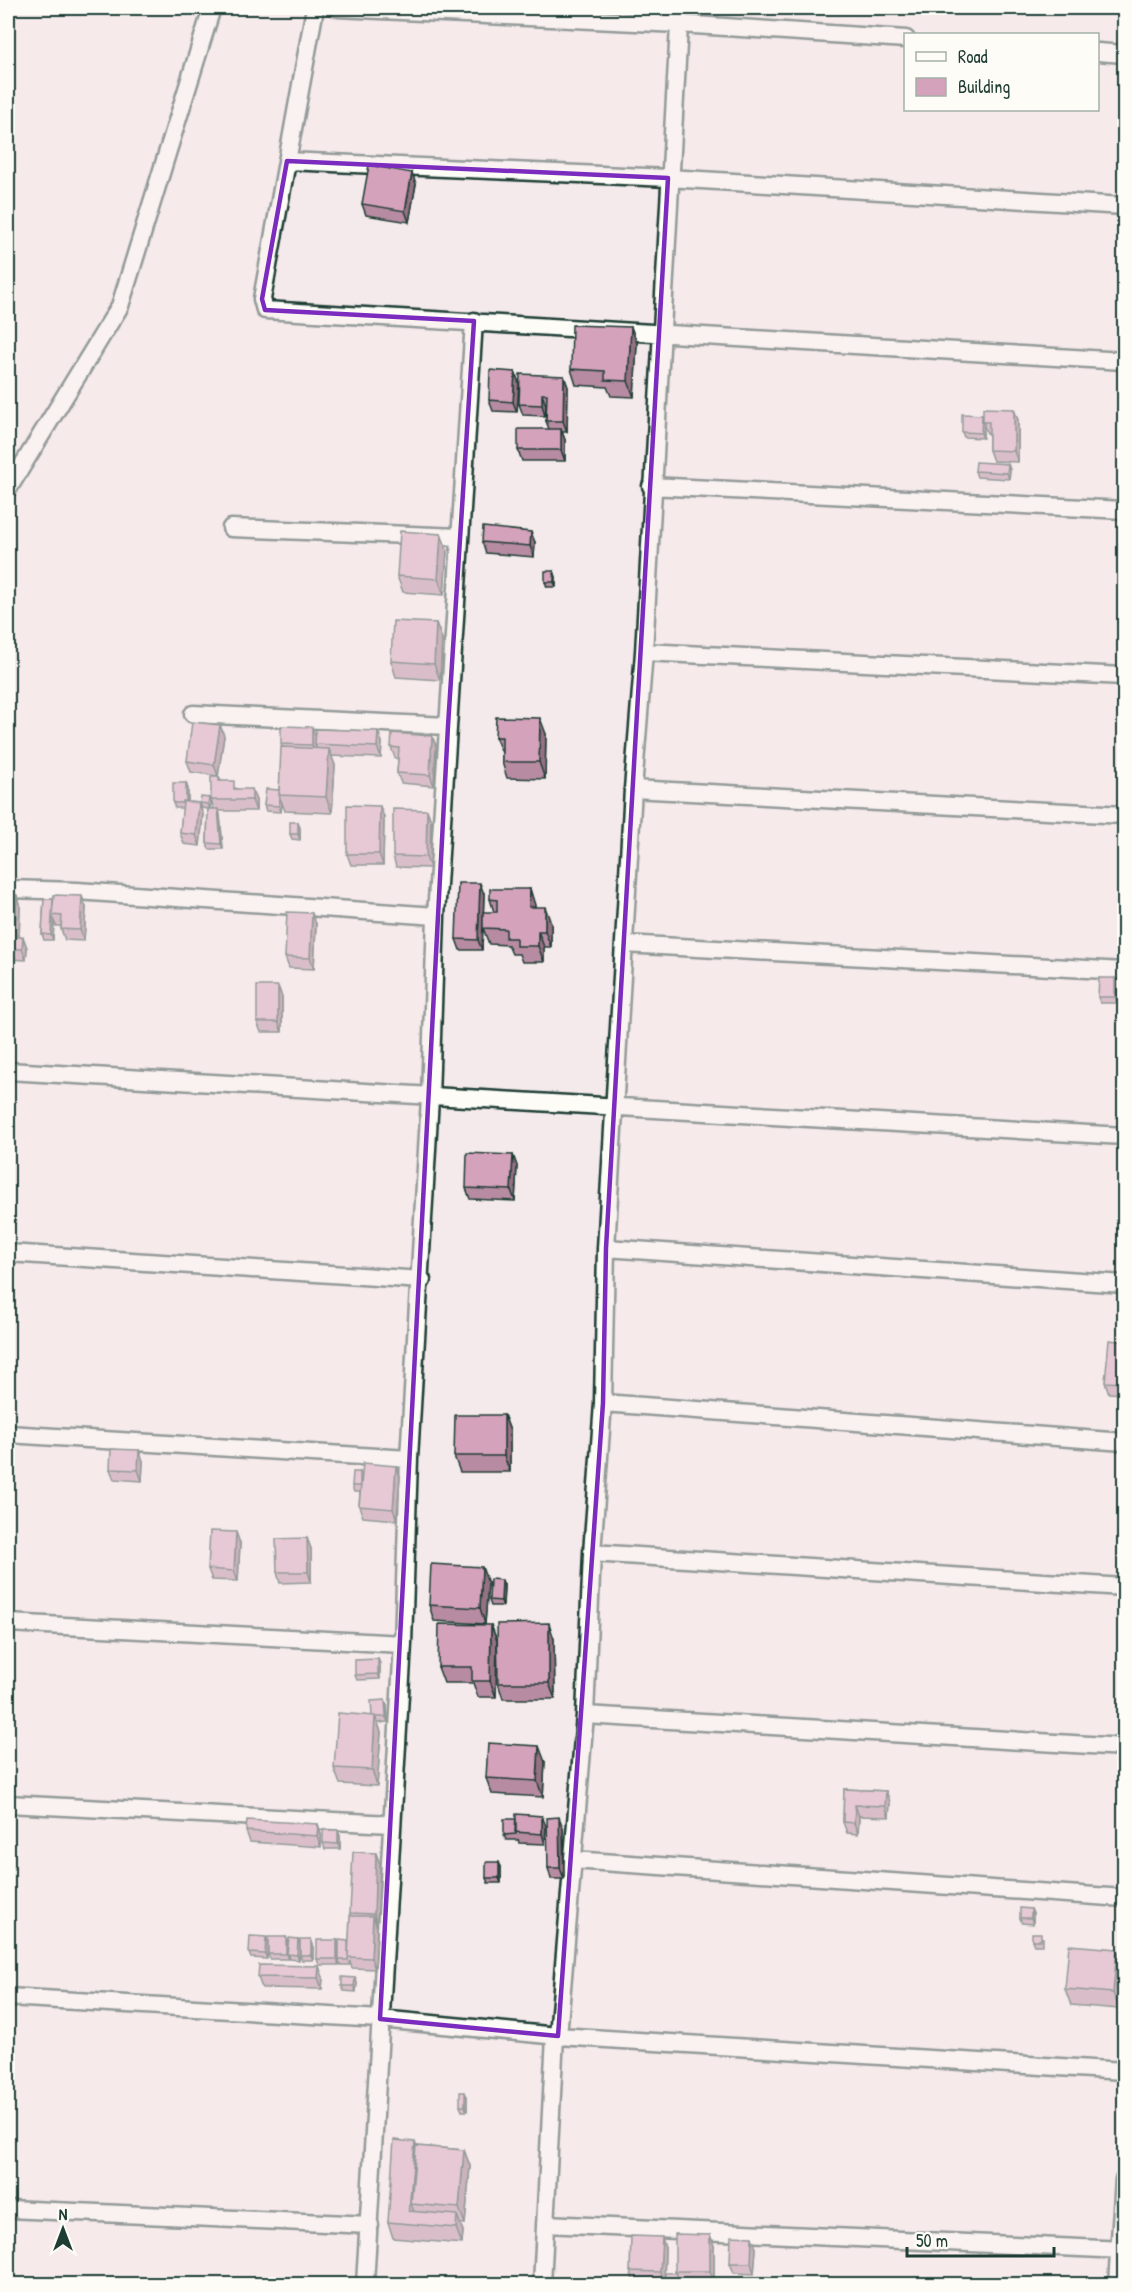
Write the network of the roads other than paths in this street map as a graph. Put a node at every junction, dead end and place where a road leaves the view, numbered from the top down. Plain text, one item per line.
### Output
1 (212, 8) edge
2 (315, 8) edge
3 (338, 8) edge
4 (679, 16) edge
5 (904, 39) edge
6 (1099, 52) edge
7 (1125, 54) edge
8 (287, 161) junction
9 (668, 178) junction
10 (1125, 206) edge
11 (474, 321) junction
12 (661, 332) junction
13 (1125, 362) edge
14 (651, 486) junction
15 (8, 489) edge
16 (1125, 510) edge
17 (231, 528) dead end
18 (460, 537) junction
19 (644, 652) junction
20 (1125, 676) edge
21 (193, 714) dead end
22 (448, 726) junction
23 (633, 789) junction
24 (1125, 815) edge
25 (8, 889) edge
26 (436, 916) junction
27 (624, 944) junction
28 (1125, 971) edge
29 (8, 1071) edge
30 (430, 1098) junction
31 (614, 1106) junction
32 (1125, 1136) edge
33 (606, 1248) junction
34 (8, 1253) edge
35 (422, 1280) junction
36 (1125, 1284) edge
37 (603, 1403) junction
38 (8, 1434) edge
39 (1125, 1442) edge
40 (409, 1459) junction
41 (592, 1553) junction
42 (1125, 1587) edge
43 (8, 1623) edge
44 (403, 1644) junction
45 (585, 1715) junction
46 (1125, 1747) edge
47 (8, 1804) edge
48 (391, 1824) junction
49 (573, 1860) junction
50 (1125, 1898) edge
51 (8, 1997) edge
52 (380, 2019) junction
53 (557, 2036) junction
54 (1125, 2071) edge
55 (1125, 2179) edge
56 (8, 2209) edge
57 (545, 2224) junction
58 (370, 2225) junction
59 (1123, 2250) edge
60 (365, 2284) edge
61 (542, 2284) edge
62 (1117, 2284) edge

1 - 15 street
2 - 8 street
3 - 4 street
4 - 5 street
4 - 9 street
6 - 7 street
8 - 9 street
8 - 11 street
9 - 10 street
9 - 12 street
11 - 12 street
11 - 18 street
12 - 13 street
12 - 14 street
14 - 16 street
14 - 19 street
17 - 18 street
18 - 22 street
19 - 20 street
19 - 23 street
21 - 22 street
22 - 26 street
23 - 24 street
23 - 27 street
25 - 26 street
26 - 30 street
27 - 28 street
27 - 31 street
29 - 30 street
30 - 31 street
30 - 35 street
31 - 32 street
31 - 33 street
33 - 36 street
33 - 37 street
34 - 35 street
35 - 40 street
37 - 39 street
37 - 41 street
38 - 40 street
40 - 44 street
41 - 42 street
41 - 45 street
43 - 44 street
44 - 48 street
45 - 46 street
45 - 49 street
47 - 48 street
48 - 52 street
49 - 50 street
49 - 53 street
51 - 52 street
52 - 53 street
52 - 58 street
53 - 54 street
53 - 57 street
55 - 59 street
56 - 58 street
57 - 59 street
57 - 61 street
58 - 60 street
59 - 62 street

